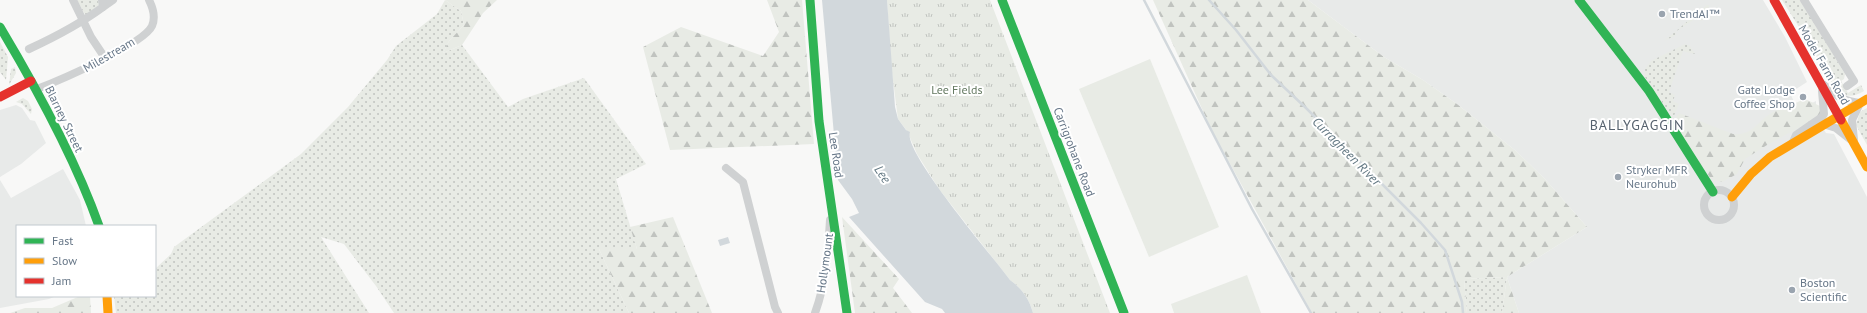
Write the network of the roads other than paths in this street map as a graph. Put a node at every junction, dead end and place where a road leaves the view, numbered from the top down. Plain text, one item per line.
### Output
1 (73, 0) edge
2 (114, 0) edge
3 (149, 0) edge
4 (810, 0) edge
5 (1002, 0) edge
6 (1579, 0) edge
7 (1774, 0) edge
8 (1804, 0) edge
9 (102, 4) edge
10 (83, 21) junction
11 (0, 27) edge
12 (29, 48) dead end
13 (105, 58) junction
14 (31, 81) junction
15 (1821, 82) junction
16 (1847, 86) dead end
17 (37, 89) junction
18 (0, 97) edge
19 (1864, 101) edge
20 (1839, 115) junction
21 (1823, 124) junction
22 (1793, 142) junction
23 (1854, 142) junction
24 (1867, 167) edge
25 (726, 168) dead end
26 (1713, 192) junction
27 (1732, 197) junction
28 (832, 214) junction
29 (99, 225) edge
30 (107, 297) edge
31 (108, 313) edge
32 (778, 313) edge
33 (815, 313) edge
34 (847, 313) edge
35 (1124, 313) edge

1 - 10 street
2 - 9 street
3 - 13 street, Milestream
4 - 28 main road, Lee Road
5 - 35 main road, Carrigrohane Road
6 - 26 main road
7 - 15 main road, Model Farm Road
8 - 16 street
9 - 10 street
10 - 12 street
10 - 13 street
11 - 14 main road, Blarney Street
13 - 17 street, Milestream
14 - 17 main road, Blarney Street
14 - 18 main road
15 - 19 street
15 - 20 main road, Model Farm Road
15 - 22 street
17 - 29 main road, Blarney Street
19 - 20 main road
19 - 23 street, Model Farm Road
20 - 21 main road
20 - 23 main road, Model Farm Road
21 - 22 main road
21 - 23 street
22 - 27 main road
23 - 24 main road, Model Farm Road
25 - 32 street
26 - 27 street
26 - 27 street
28 - 33 street, Hollymount
28 - 34 main road, Lee Road
30 - 31 main road

